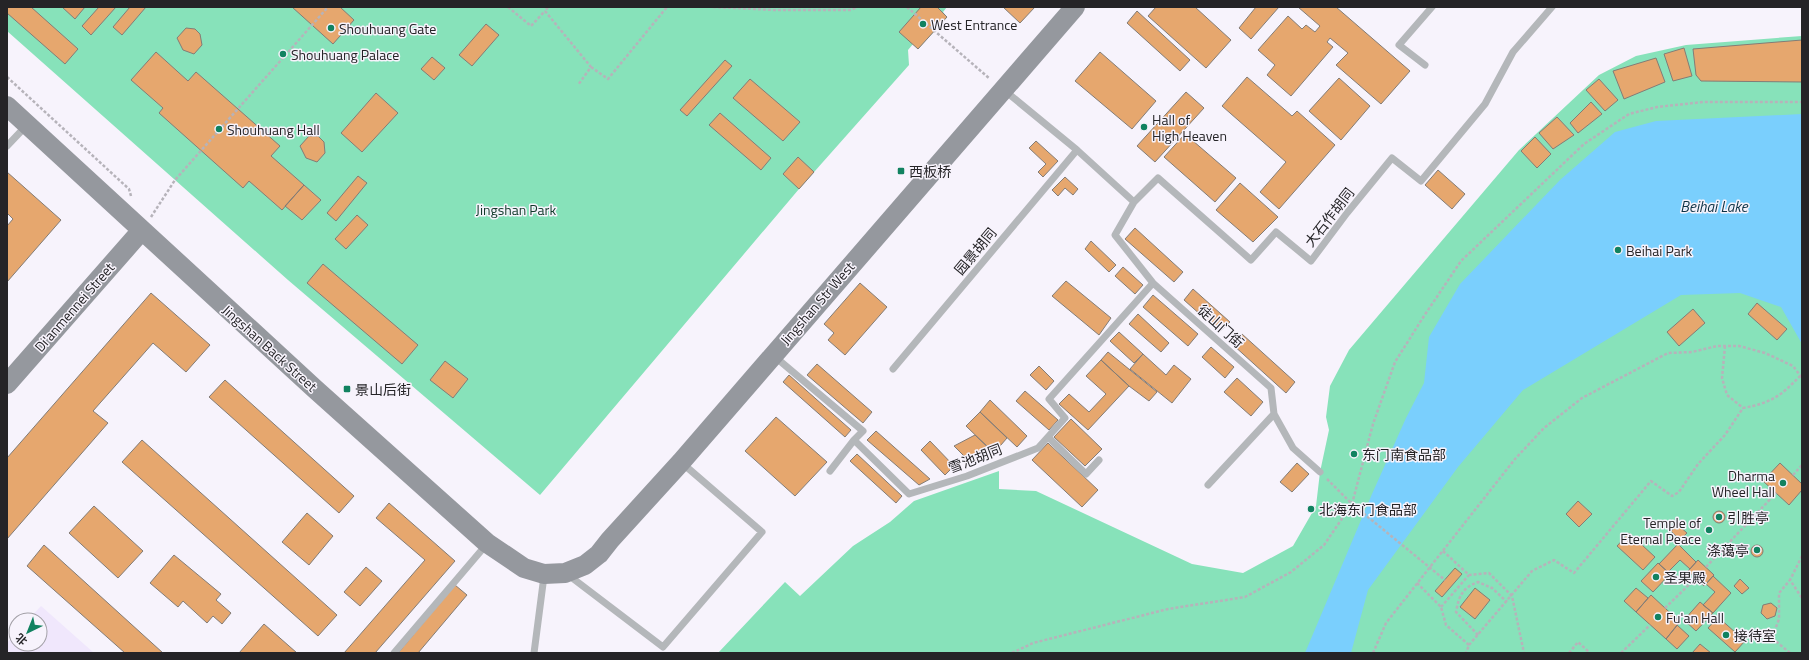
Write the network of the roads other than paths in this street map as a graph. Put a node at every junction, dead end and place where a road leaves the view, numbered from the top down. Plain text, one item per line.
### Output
1 (1075, 7) edge
2 (1432, 7) edge
3 (1552, 7) edge
4 (1425, 65) dead end
5 (1002, 89) junction
6 (7, 106) edge
7 (27, 124) junction
8 (7, 146) edge
9 (1077, 150) junction
10 (1134, 202) junction
11 (142, 230) junction
12 (1153, 283) junction
13 (773, 355) junction
14 (893, 369) dead end
15 (7, 384) edge
16 (1274, 414) junction
17 (1048, 437) junction
18 (854, 440) junction
19 (1099, 460) dead end
20 (680, 462) junction
21 (830, 471) dead end
22 (1320, 472) road end
23 (1208, 485) dead end
24 (487, 543) junction
25 (565, 573) junction
26 (544, 574) junction
27 (394, 653) edge
28 (534, 653) edge

1 - 5 street, Jingshan Str West
2 - 4 lane
3 - 10 lane, 大石作胡同
5 - 9 lane
5 - 13 street, Jingshan Str West
6 - 7 street, Jingshan Back Street
7 - 8 lane
7 - 11 street, Jingshan Back Street
9 - 10 lane
9 - 14 lane, 园景胡同
10 - 12 lane, 徒山门街
11 - 15 street, Di'anmennei Street
11 - 24 street, Jingshan Back Street
12 - 16 lane, 徒山门街
12 - 17 lane, 雪池胡同
13 - 18 lane
13 - 20 street, Jingshan Str West
16 - 22 lane, 徒山门街
16 - 23 lane
17 - 18 lane, 雪池胡同
17 - 19 lane
18 - 21 lane
20 - 25 street, Jingshan Str West
20 - 25 lane
24 - 26 street, Jingshan Back Street
24 - 27 lane
25 - 26 street, Jingshan Str West
26 - 28 lane

